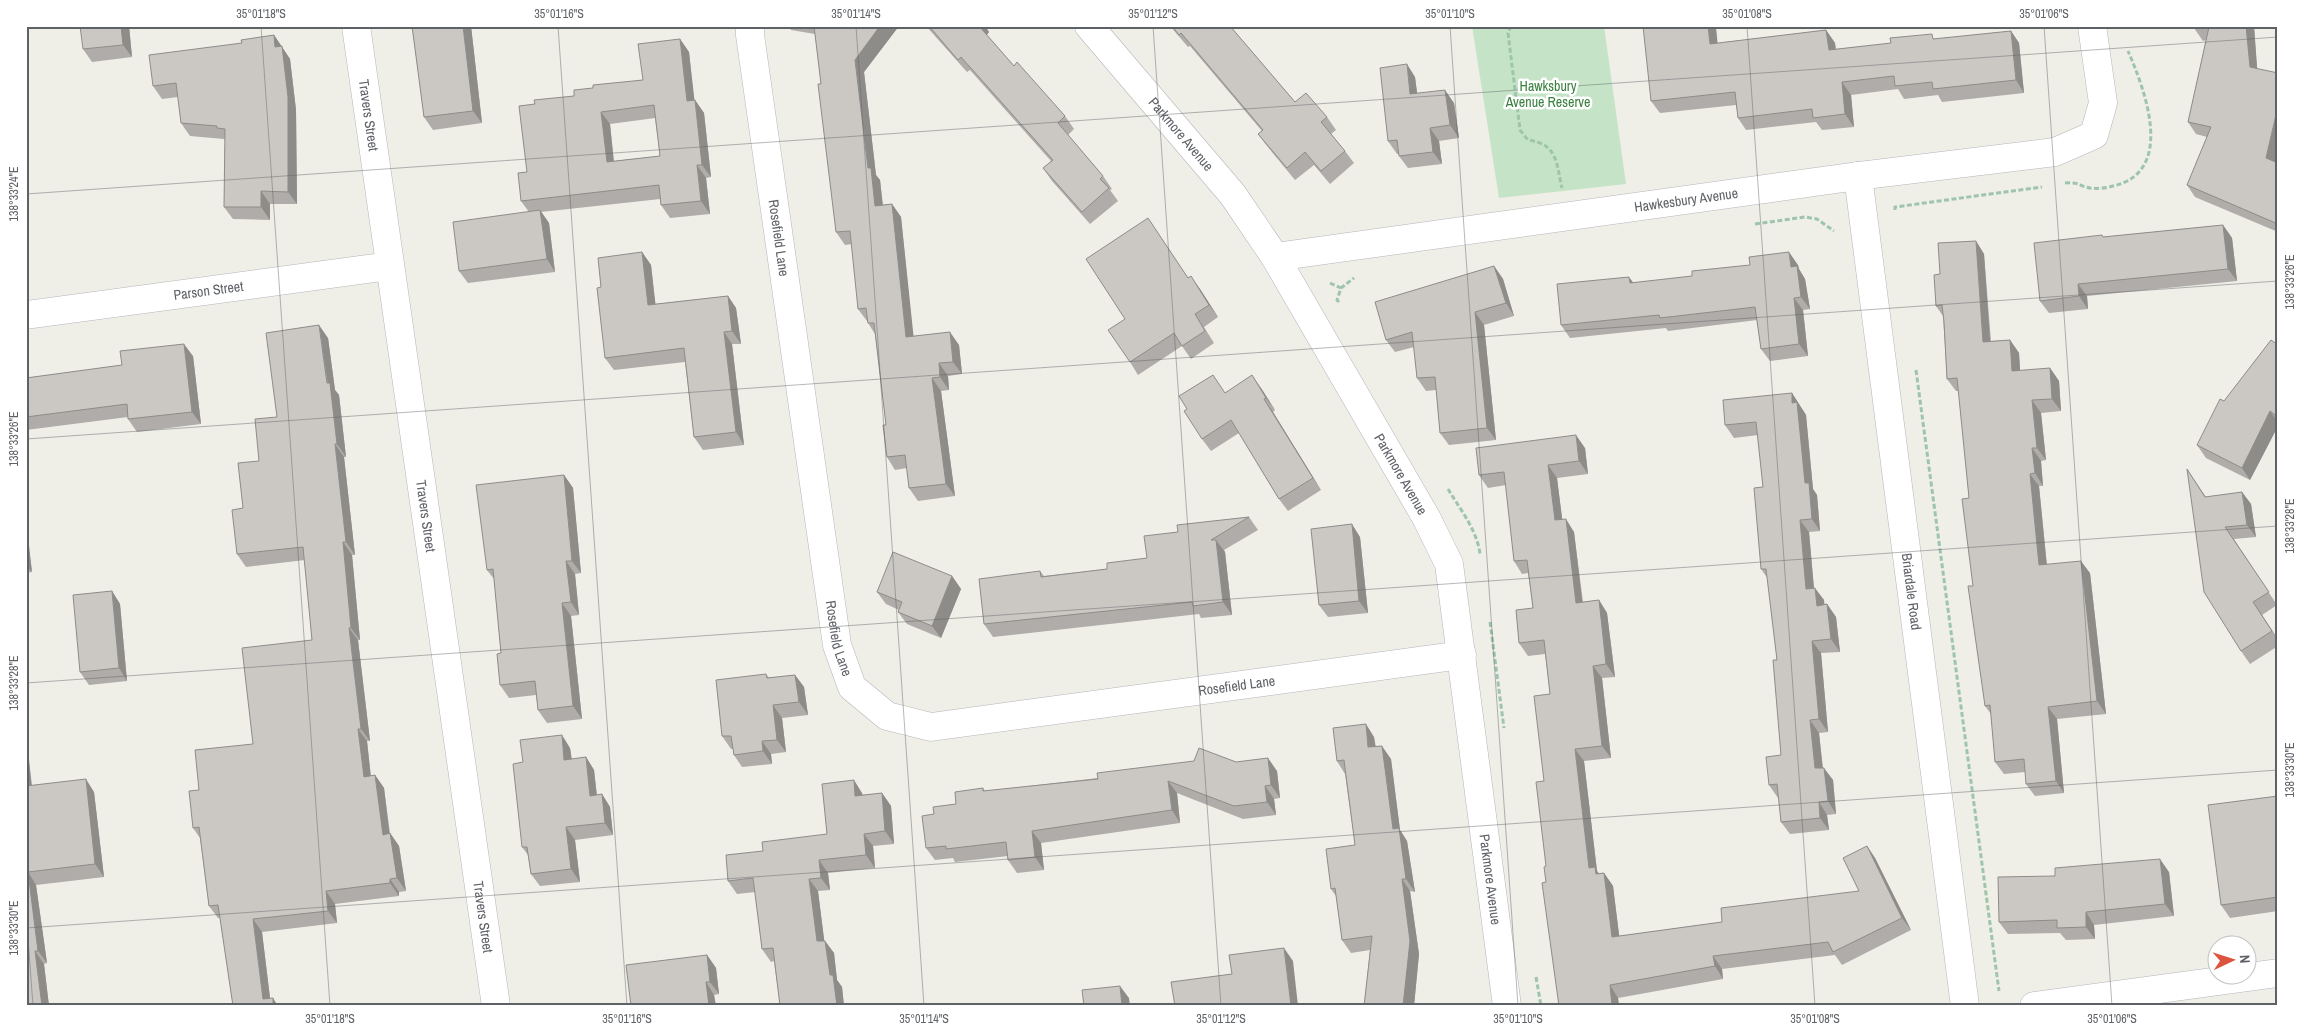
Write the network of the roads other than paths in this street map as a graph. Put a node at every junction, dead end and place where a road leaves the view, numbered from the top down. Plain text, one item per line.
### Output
1 (356, 26) edge
2 (750, 26) edge
3 (1089, 26) edge
4 (2092, 26) edge
5 (1858, 176) junction
6 (1275, 257) junction
7 (390, 266) junction
8 (26, 315) edge
9 (1462, 655) junction
10 (2278, 973) edge
11 (496, 1006) edge
12 (1507, 1006) edge
13 (1965, 1006) edge
14 (2034, 1006) edge

1 - 7 street, Travers Street
2 - 9 street, Rosefield Lane
3 - 6 street, Parkmore Avenue
4 - 5 street, Hawkesbury Avenue
5 - 6 street, Hawkesbury Avenue
5 - 13 street, Briardale Road
6 - 9 street, Parkmore Avenue
7 - 8 street, Parson Street
7 - 11 street, Travers Street
9 - 12 street, Parkmore Avenue
10 - 14 street

